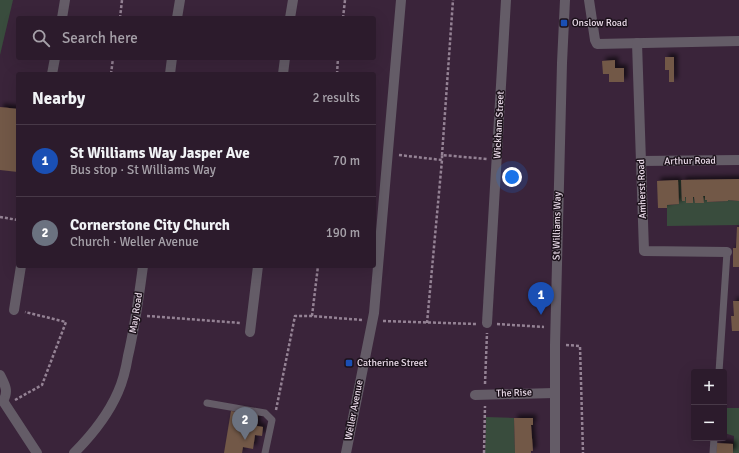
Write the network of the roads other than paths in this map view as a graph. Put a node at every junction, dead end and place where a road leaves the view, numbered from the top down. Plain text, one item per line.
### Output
1 (65, 0) edge
2 (180, 0) edge
3 (293, 0) edge
4 (401, 0) edge
5 (506, 0) edge
6 (565, 0) edge
7 (589, 0) edge
8 (62, 16) edge
9 (177, 16) edge
10 (290, 16) edge
11 (739, 41) edge
12 (638, 43) junction
13 (55, 60) edge
14 (172, 60) edge
15 (285, 60) edge
16 (52, 72) edge
17 (170, 72) edge
18 (283, 72) edge
19 (739, 160) edge
20 (641, 161) junction
21 (727, 252) joint
22 (21, 268) edge
23 (143, 268) edge
24 (258, 268) edge
25 (14, 310) road end
26 (487, 326) road end
27 (250, 328) road end
28 (719, 369) edge
29 (0, 376) edge
30 (554, 393) junction
31 (474, 395) dead end
32 (3, 402) edge
33 (207, 403) dead end
34 (714, 441) edge
35 (38, 453) edge
36 (74, 453) edge
37 (265, 453) edge
38 (346, 453) edge
39 (555, 453) edge
40 (713, 453) edge

1 - 8 street
2 - 9 street
3 - 10 street
4 - 38 street, Weller Avenue
5 - 26 street, Wickham Street
6 - 30 street, St Williams Way
7 - 12 street
11 - 12 street
12 - 20 street, Amherst Road
13 - 16 street
14 - 17 street
15 - 18 street
19 - 20 street, Arthur Road
20 - 21 street, Amherst Road
21 - 28 lane
22 - 25 street
23 - 36 street, May Road
24 - 27 street
29 - 32 street
30 - 31 street, The Rise
30 - 39 street, St Williams Way
32 - 35 street
33 - 37 lane
34 - 40 lane

